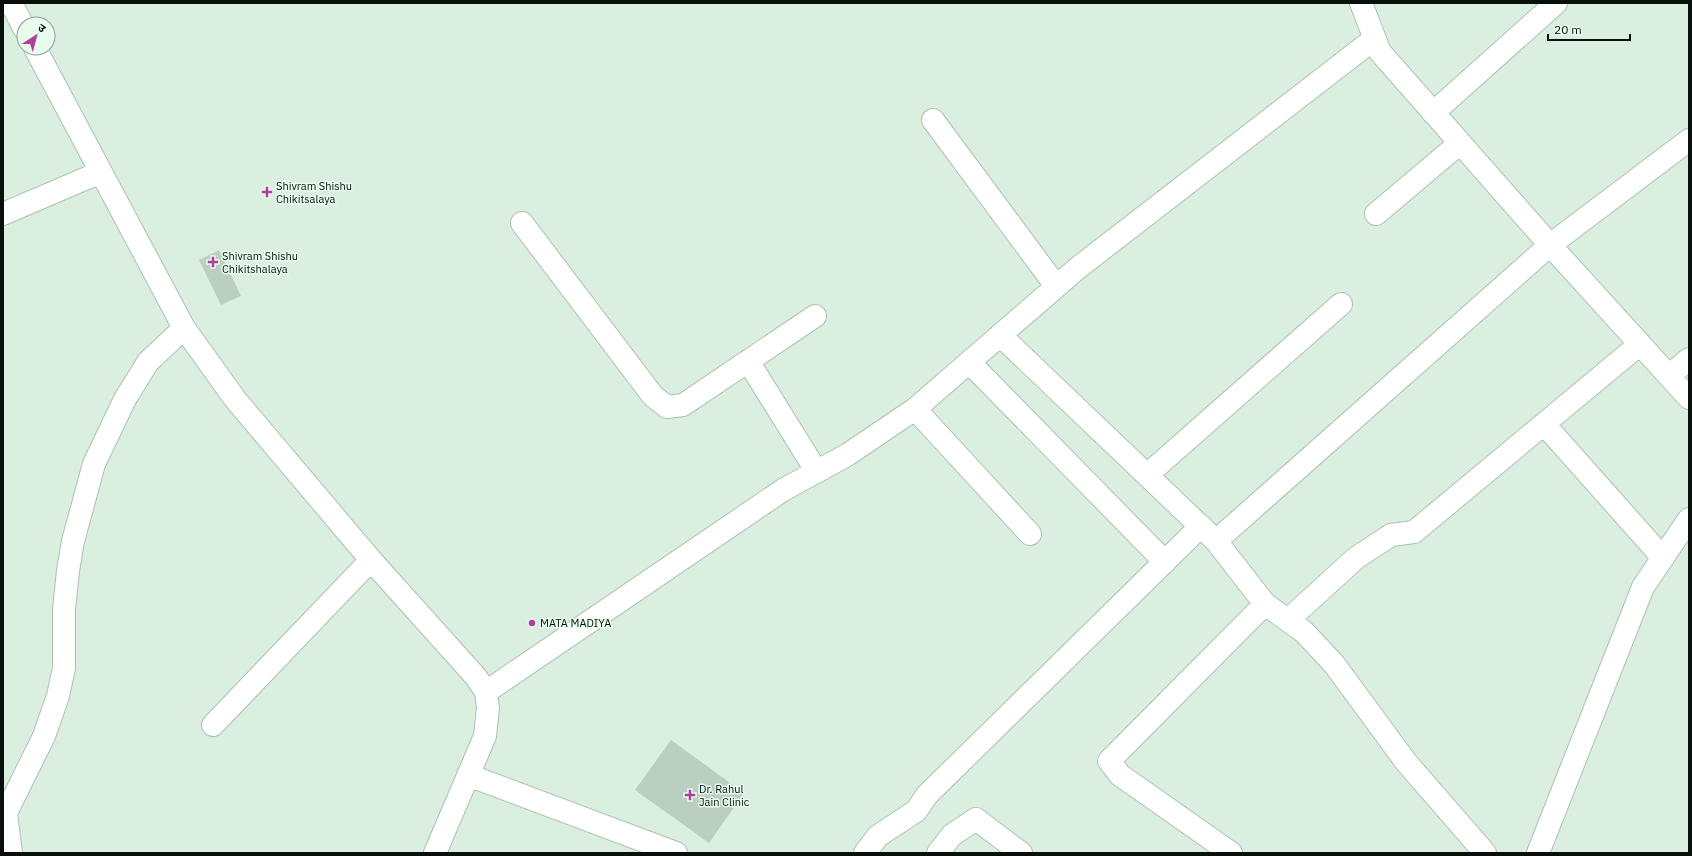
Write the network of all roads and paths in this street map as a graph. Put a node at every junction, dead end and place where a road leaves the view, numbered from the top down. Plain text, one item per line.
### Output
1 (11, 3) edge
2 (1361, 3) edge
3 (1556, 3) edge
4 (18, 16) edge
5 (1374, 39) junction
6 (39, 56) edge
7 (1433, 113) junction
8 (933, 120) dead end
9 (1689, 140) edge
10 (1460, 143) junction
11 (101, 172) junction
12 (3, 214) edge
13 (1376, 214) dead end
14 (522, 223) dead end
15 (1550, 245) junction
16 (1056, 286) junction
17 (1341, 304) dead end
18 (815, 316) dead end
19 (184, 328) junction
20 (1000, 335) junction
21 (1640, 344) junction
22 (1689, 359) edge
23 (748, 361) junction
24 (969, 362) junction
25 (1669, 376) junction
26 (1689, 398) edge
27 (915, 409) junction
28 (1544, 424) junction
29 (817, 472) junction
30 (1147, 475) junction
31 (1689, 519) edge
32 (1209, 533) junction
33 (1030, 534) dead end
34 (1663, 558) junction
35 (371, 560) junction
36 (1165, 562) junction
37 (1265, 604) junction
38 (1288, 620) junction
39 (486, 692) junction
40 (213, 725) dead end
41 (468, 775) junction
42 (10, 853) edge
43 (435, 853) edge
44 (676, 853) edge
45 (865, 853) edge
46 (938, 853) edge
47 (1022, 853) edge
48 (1231, 853) edge
49 (1485, 853) edge
50 (1538, 853) edge

1 - 4 street
2 - 5 street
3 - 7 street
5 - 7 street
5 - 16 street
6 - 11 street
7 - 10 street
8 - 16 street
9 - 15 street
10 - 13 street
10 - 15 street
11 - 12 street
11 - 19 street
14 - 23 street
15 - 21 street
15 - 32 street
16 - 20 street
17 - 30 street
18 - 23 street
19 - 35 street
19 - 42 street
20 - 24 street
20 - 30 street
21 - 25 street
21 - 28 street
22 - 25 street
23 - 29 street
24 - 27 street
24 - 36 street
25 - 26 street
27 - 29 street
27 - 33 street
28 - 34 street
28 - 38 street
29 - 39 street
30 - 32 street
31 - 34 street
32 - 36 street
32 - 37 street
34 - 50 street
35 - 39 street
35 - 40 street
36 - 45 street
37 - 38 street
37 - 48 street
38 - 49 street
39 - 41 street
41 - 43 street
41 - 44 street
46 - 47 street

